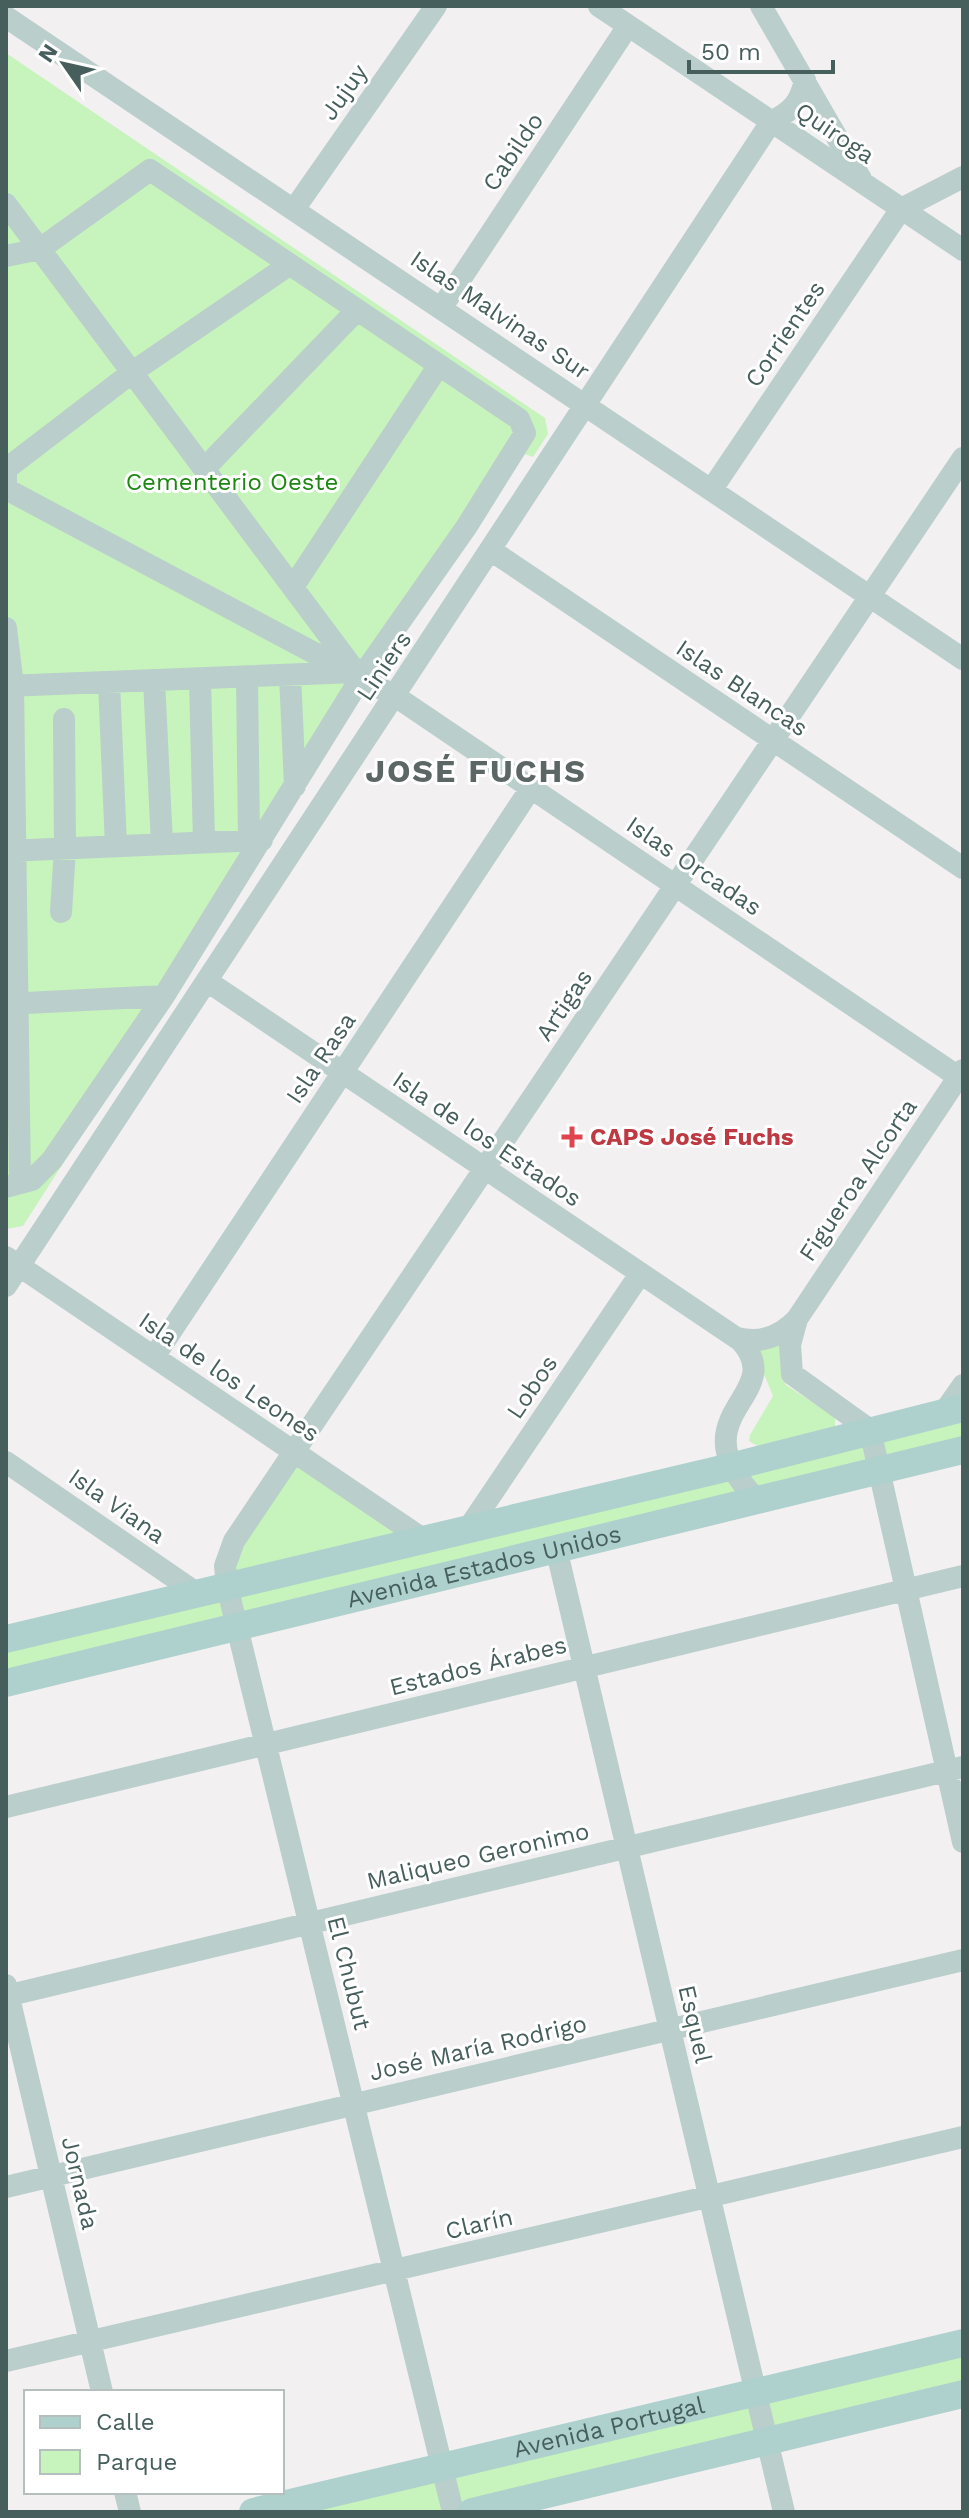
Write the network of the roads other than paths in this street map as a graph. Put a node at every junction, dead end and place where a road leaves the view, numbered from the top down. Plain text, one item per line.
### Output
1 (436, 6) edge
2 (600, 6) edge
3 (761, 6) edge
4 (6, 17) edge
5 (628, 26) junction
6 (805, 80) junction
7 (771, 122) junction
8 (963, 177) edge
9 (864, 183) junction
10 (6, 204) edge
11 (295, 208) junction
12 (901, 209) junction
13 (40, 249) junction
14 (963, 250) edge
15 (6, 256) edge
16 (289, 265) junction
17 (442, 307) junction
18 (356, 311) junction
19 (439, 365) junction
20 (134, 371) junction
21 (588, 406) junction
22 (963, 458) edge
23 (205, 468) junction
24 (6, 470) edge
25 (712, 489) junction
26 (492, 551) junction
27 (293, 587) junction
28 (870, 596) junction
29 (6, 628) edge
30 (963, 659) edge
31 (359, 674) junction
32 (290, 675) junction
33 (247, 677) junction
34 (200, 679) junction
35 (154, 680) junction
36 (109, 682) junction
37 (10, 686) edge
38 (395, 696) junction
39 (64, 719) dead end
40 (773, 740) junction
41 (295, 787) junction
42 (531, 788) junction
43 (255, 840) junction
44 (204, 842) junction
45 (162, 844) junction
46 (116, 846) junction
47 (65, 848) junction
48 (11, 851) edge
49 (963, 868) edge
50 (676, 885) junction
51 (61, 912) dead end
52 (207, 981) junction
53 (164, 996) junction
54 (12, 1004) edge
55 (342, 1073) junction
56 (961, 1075) edge
57 (485, 1169) junction
58 (13, 1185) edge
59 (13, 1262) edge
60 (640, 1274) junction
61 (6, 1286) edge
62 (797, 1319) junction
63 (737, 1338) junction
64 (154, 1357) junction
65 (963, 1385) edge
66 (954, 1410) edge
67 (870, 1430) junction
68 (963, 1450) edge
69 (295, 1455) junction
70 (6, 1462) edge
71 (730, 1467) junction
72 (877, 1470) junction
73 (756, 1499) junction
74 (468, 1529) junction
75 (423, 1539) junction
76 (556, 1548) junction
77 (963, 1576) edge
78 (227, 1586) junction
79 (905, 1590) junction
80 (198, 1594) junction
81 (239, 1626) junction
82 (6, 1639) edge
83 (585, 1668) junction
84 (6, 1683) edge
85 (267, 1744) junction
86 (955, 1769) edge
87 (6, 1807) edge
88 (963, 1842) edge
89 (627, 1847) junction
90 (311, 1923) junction
91 (963, 1960) edge
92 (7, 1992) edge
93 (670, 2030) junction
94 (355, 2104) junction
95 (963, 2137) edge
96 (51, 2176) junction
97 (6, 2187) edge
98 (709, 2197) junction
99 (395, 2270) junction
100 (90, 2341) junction
101 (963, 2343) edge
102 (6, 2361) edge
103 (102, 2390) edge
104 (755, 2393) junction
105 (963, 2394) edge
106 (767, 2441) junction
107 (441, 2467) junction
108 (253, 2512) edge
109 (453, 2512) edge
110 (472, 2512) edge
111 (784, 2512) edge

1 - 11 street, Jujuy
2 - 5 street, Quiroga
3 - 6 street
4 - 11 street, Islas Malvinas Sur
5 - 7 street, Quiroga
5 - 17 street, Cabildo
6 - 7 street, Liniers
6 - 9 street
7 - 9 street, Quiroga
7 - 21 street, Liniers
8 - 12 street
9 - 12 street, Quiroga
10 - 13 street
11 - 17 street, Islas Malvinas Sur
12 - 14 street, Quiroga
12 - 25 street, Corrientes
13 - 15 street
13 - 16 street
13 - 20 street
16 - 18 street
16 - 20 street
17 - 21 street, Islas Malvinas Sur
18 - 19 street
18 - 23 street
19 - 27 street
19 - 31 street
20 - 23 street
20 - 24 street
21 - 25 street, Islas Malvinas Sur
21 - 26 street, Liniers
22 - 28 street, Artigas
23 - 27 street
24 - 31 street, Islas Orcadas
25 - 28 street, Islas Malvinas Sur
26 - 38 street, Liniers
26 - 40 street, Islas Blancas
27 - 31 street
28 - 30 street, Islas Malvinas Sur
28 - 40 street, Artigas
29 - 37 street
31 - 32 street
31 - 38 street, Islas Orcadas
31 - 41 street
32 - 33 street
32 - 41 street
33 - 34 street
33 - 43 street
34 - 35 street
34 - 44 street
35 - 36 street
35 - 45 street
36 - 37 street
36 - 46 street
37 - 48 street
38 - 42 street, Islas Orcadas
38 - 52 street, Liniers
39 - 47 street
40 - 49 street, Islas Blancas
40 - 50 street, Artigas
41 - 43 street
42 - 50 street, Islas Orcadas
42 - 55 street, Isla Rasa
43 - 44 street
43 - 53 street
44 - 45 street
45 - 46 street
46 - 47 street
47 - 48 street
47 - 51 street
48 - 54 street
50 - 56 street, Islas Orcadas
50 - 57 street, Artigas
52 - 55 street, Isla de los Estados
52 - 59 street, Liniers
53 - 54 street
53 - 58 street
54 - 58 street
55 - 57 street, Isla de los Estados
55 - 64 street, Isla Rasa
56 - 62 street, Figueroa Alcorta
57 - 60 street, Isla de los Estados
57 - 69 street, Artigas
59 - 61 street, Liniers
59 - 64 street, Isla de los Leones
60 - 63 street, Isla de los Estados
60 - 74 street, Lobos
62 - 63 street
62 - 67 street
63 - 71 street
64 - 69 street, Isla de los Leones
65 - 66 street
66 - 67 main road, Avenida Estados Unidos
67 - 71 main road, Avenida Estados Unidos
67 - 72 street
68 - 72 main road, Avenida Estados Unidos
69 - 75 street, Isla de los Leones
69 - 78 street, Artigas
70 - 80 street, Isla Viana
71 - 73 street
71 - 74 main road, Avenida Estados Unidos
72 - 73 main road, Avenida Estados Unidos
72 - 79 street
73 - 76 main road, Avenida Estados Unidos
74 - 75 main road, Avenida Estados Unidos
75 - 78 main road, Avenida Estados Unidos
76 - 81 main road, Avenida Estados Unidos
76 - 83 street, Esquel
77 - 79 street, Estados Árabes
78 - 80 main road, Avenida Estados Unidos
78 - 81 street, El Chubut
79 - 83 street, Estados Árabes
79 - 86 street
80 - 82 main road, Avenida Estados Unidos
81 - 84 main road, Avenida Estados Unidos
81 - 85 street, El Chubut
83 - 85 street, Estados Árabes
83 - 89 street, Esquel
85 - 87 street, Estados Árabes
85 - 90 street, El Chubut
86 - 88 street
86 - 89 street, Maliqueo Geronimo
89 - 90 street, Maliqueo Geronimo
89 - 93 street, Esquel
90 - 92 street, Maliqueo Geronimo
90 - 94 street, El Chubut
91 - 93 street, José María Rodrigo
92 - 96 street, Jornada
93 - 94 street, José María Rodrigo
93 - 98 street, Esquel
94 - 96 street, José María Rodrigo
94 - 99 street, El Chubut
95 - 98 street, Clarín
96 - 97 street, José María Rodrigo
96 - 100 street, Jornada
98 - 99 street, Clarín
98 - 104 street, Esquel
99 - 100 street, Clarín
99 - 107 street, El Chubut
100 - 102 street, Clarín
100 - 103 street, Jornada
101 - 104 main road, Avenida Portugal
104 - 106 street, Esquel
104 - 107 main road, Avenida Portugal
105 - 106 main road, Avenida Portugal
106 - 110 main road, Avenida Portugal
106 - 111 street, Esquel
107 - 108 main road, Avenida Portugal
107 - 109 street, El Chubut

